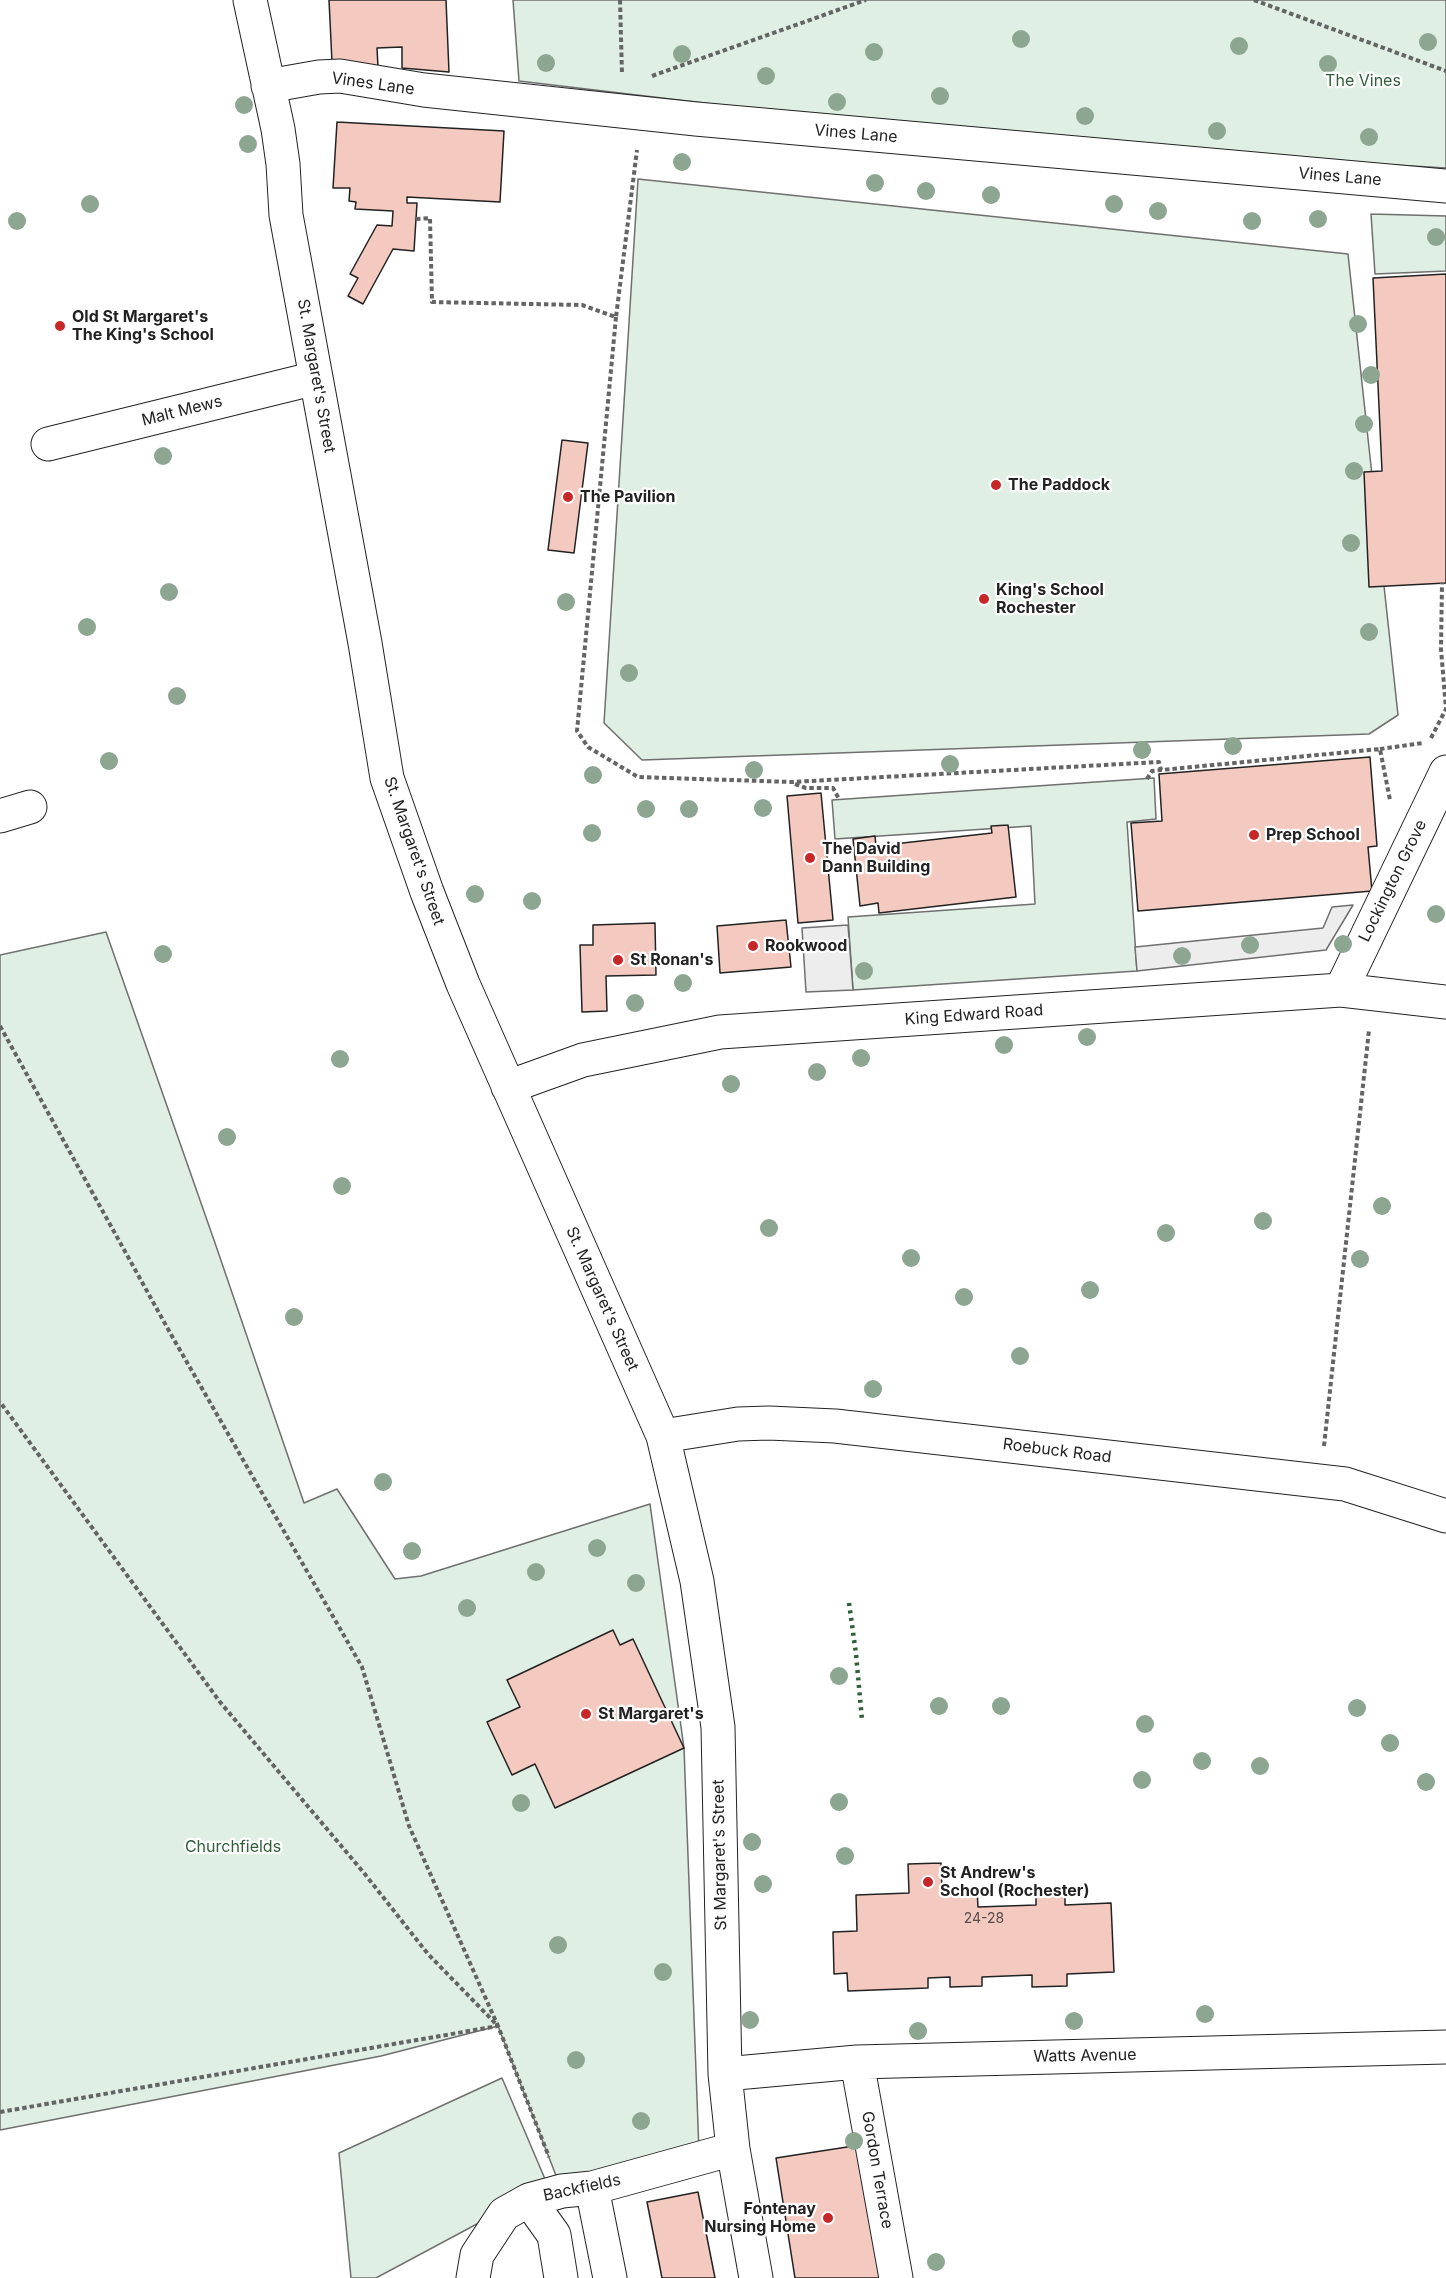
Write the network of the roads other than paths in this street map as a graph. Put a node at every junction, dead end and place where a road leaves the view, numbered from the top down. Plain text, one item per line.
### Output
1 (250, 0) edge
2 (268, 86) junction
3 (1446, 186) edge
4 (316, 378) junction
5 (48, 444) dead end
6 (1446, 772) edge
7 (1357, 992) junction
8 (1446, 1002) edge
9 (508, 1087) junction
10 (663, 1436) junction
11 (1446, 1516) edge
12 (1446, 2047) edge
13 (857, 2062) junction
14 (725, 2074) junction
15 (733, 2149) junction
16 (577, 2190) junction
17 (529, 2200) junction
18 (473, 2278) edge
19 (561, 2278) edge
20 (610, 2278) edge
21 (756, 2278) edge
22 (896, 2278) edge

1 - 2 street
2 - 3 street, Vines Lane
2 - 4 street, St. Margaret's Street
4 - 5 street, Malt Mews
4 - 9 street, St. Margaret's Street
6 - 7 street, Lockington Grove
7 - 8 street, King Edward Road
7 - 9 street, King Edward Road
9 - 10 street, St. Margaret's Street
10 - 11 street, Roebuck Road
10 - 14 street, St Margaret's Street
12 - 13 street, Watts Avenue
13 - 14 street, Watts Avenue
13 - 22 street, Gordon Terrace
14 - 15 street, St Margaret's Street
15 - 16 street, Backfields
15 - 21 street, St Margaret's Street
16 - 17 street, Backfields
16 - 20 street
17 - 18 street, Backfields
17 - 19 street

